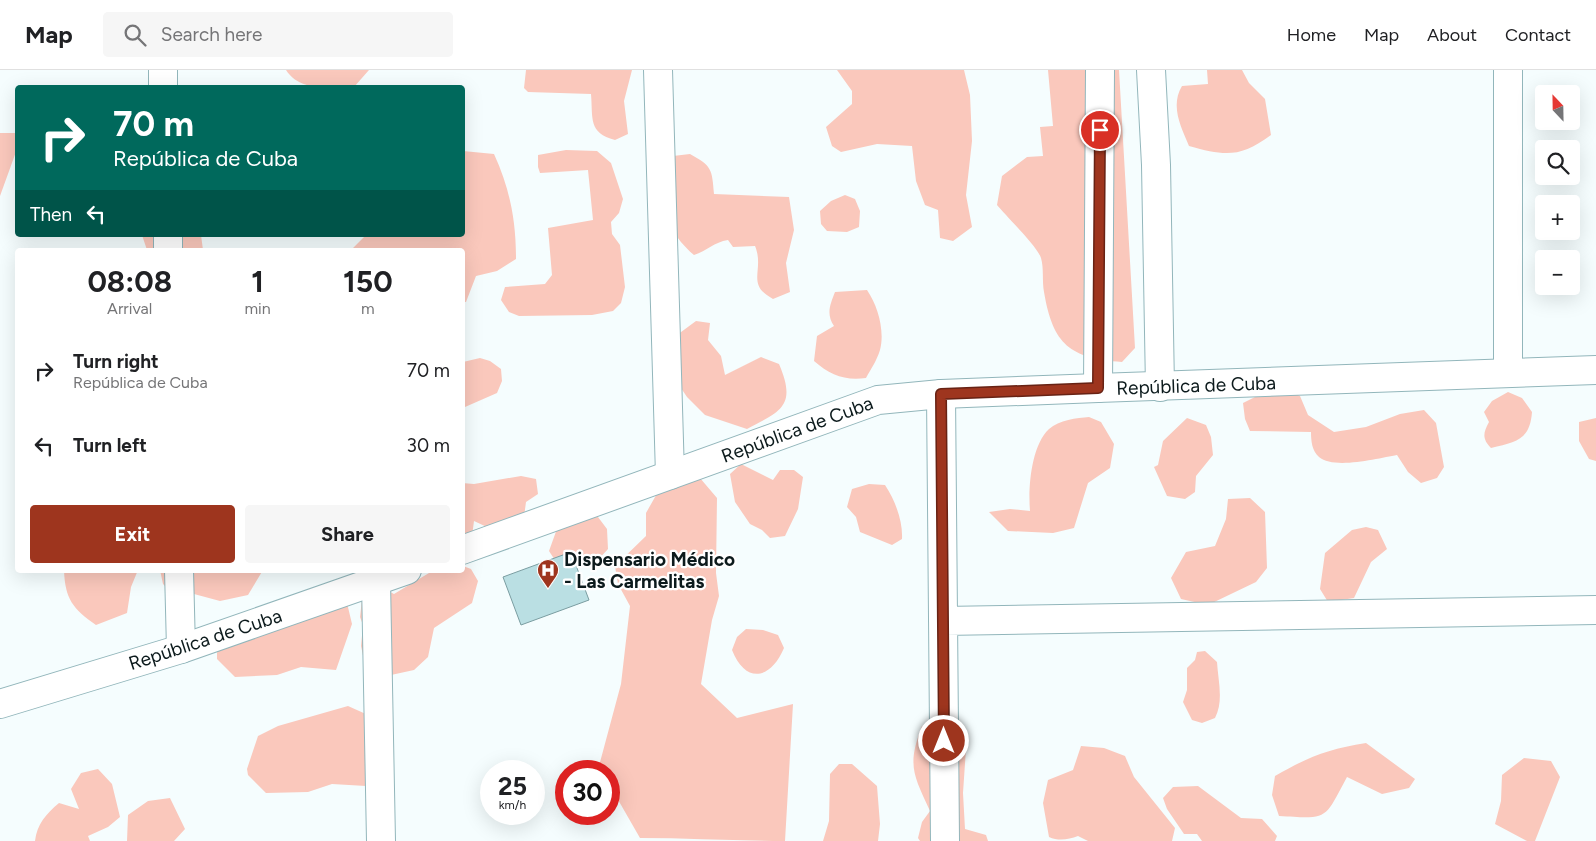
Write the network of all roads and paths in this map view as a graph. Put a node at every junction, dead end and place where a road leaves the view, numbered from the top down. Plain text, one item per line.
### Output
1 (162, 70) edge
2 (658, 70) edge
3 (1100, 70) edge
4 (1150, 70) edge
5 (1508, 70) edge
6 (163, 85) edge
7 (1596, 370) edge
8 (1508, 372) junction
9 (1160, 387) junction
10 (1098, 388) junction
11 (941, 394) junction
12 (670, 474) junction
13 (465, 549) edge
14 (178, 573) edge
15 (399, 573) edge
16 (376, 582) junction
17 (1596, 610) edge
18 (943, 621) junction
19 (181, 649) junction
20 (0, 704) edge
21 (381, 841) edge
22 (945, 841) edge

1 - 6 street
2 - 12 street
3 - 10 street
4 - 9 street
5 - 8 street
7 - 8 street, República de Cuba
8 - 9 street, República de Cuba
9 - 10 street, República de Cuba
10 - 11 street, República de Cuba
11 - 12 street, República de Cuba
11 - 18 street
12 - 13 street, República de Cuba
14 - 19 street
15 - 16 street, República de Cuba
16 - 19 street, República de Cuba
16 - 21 street
17 - 18 street
18 - 22 street
19 - 20 street, República de Cuba

